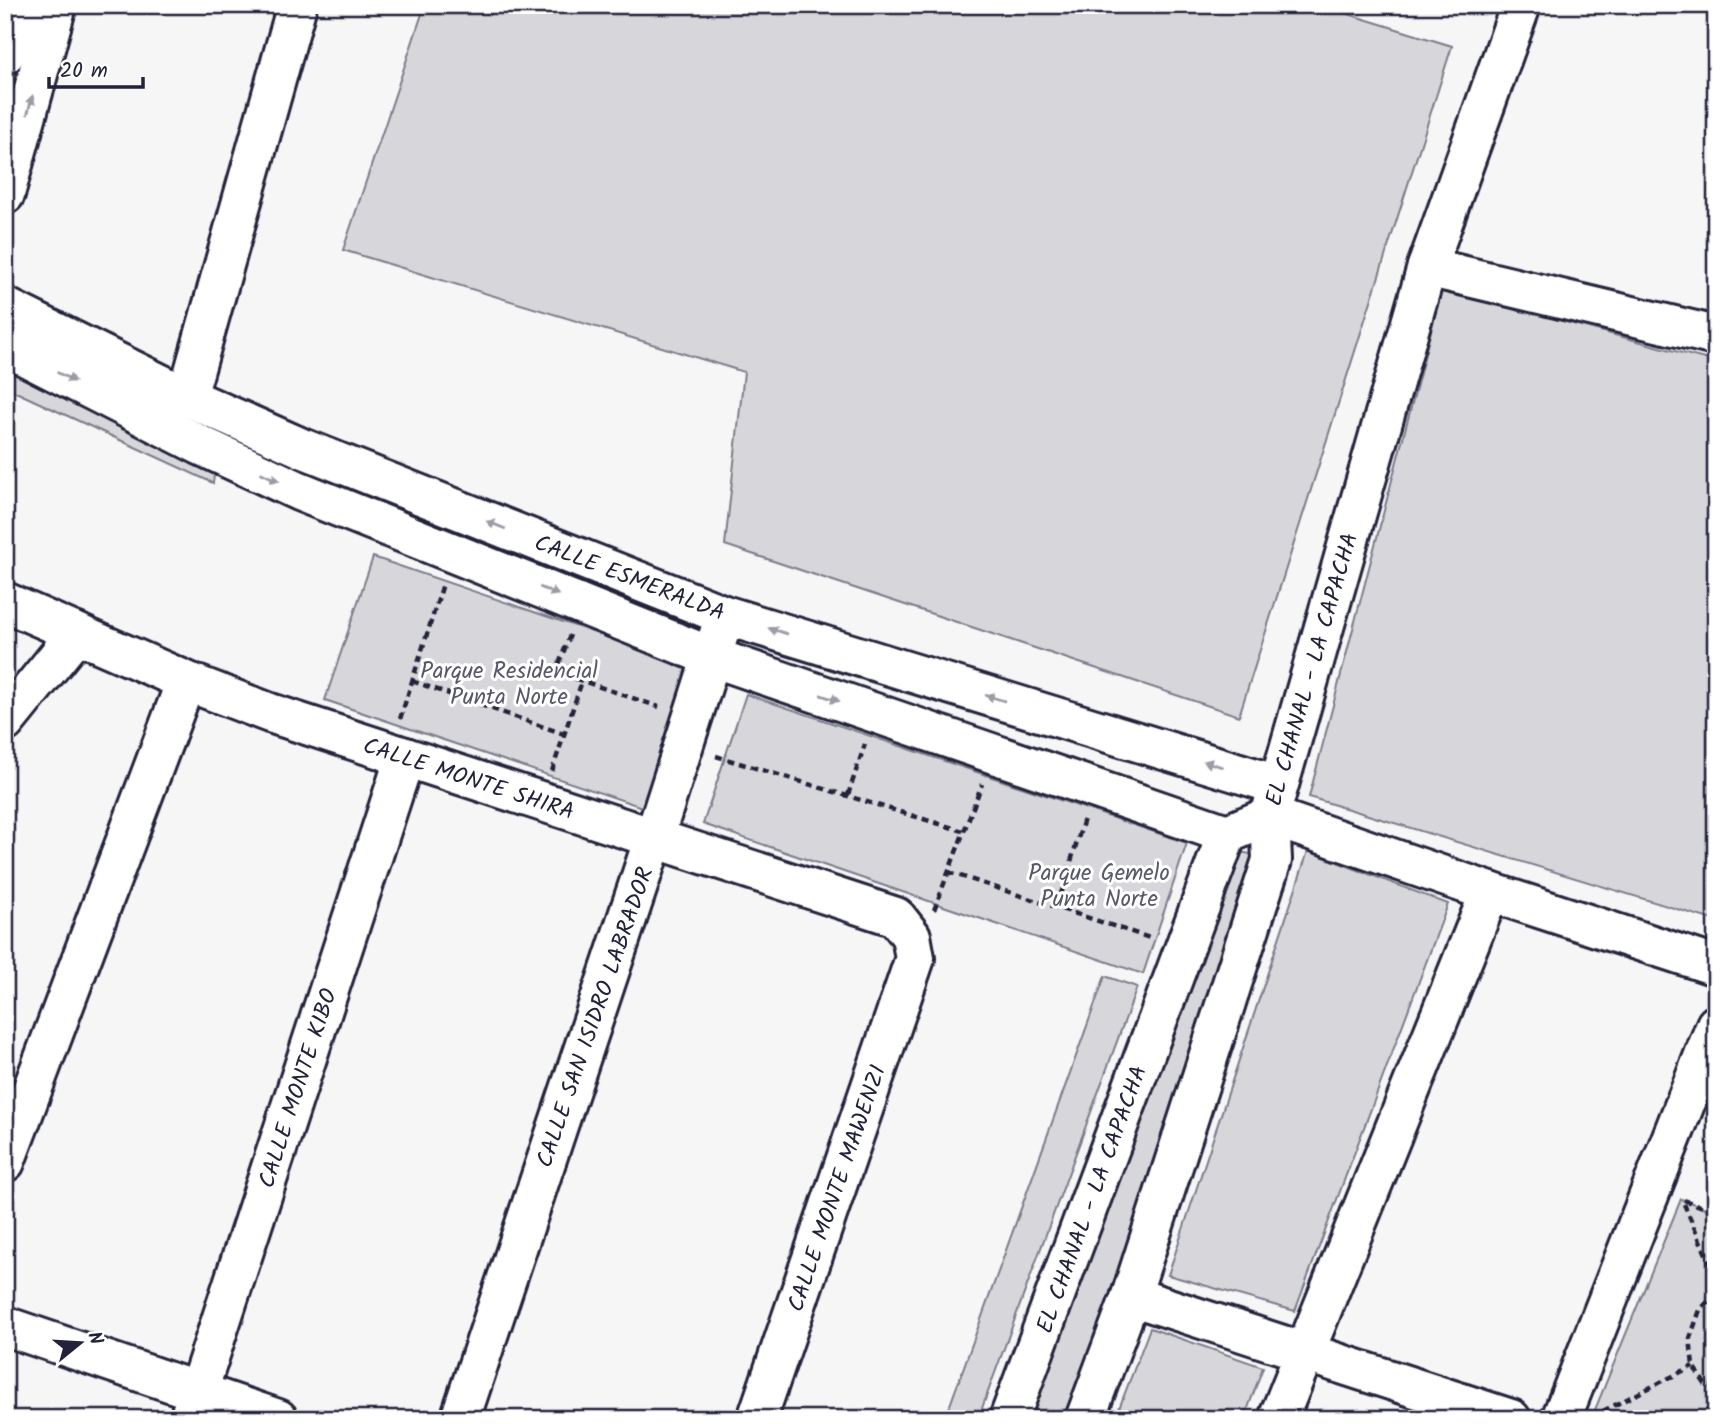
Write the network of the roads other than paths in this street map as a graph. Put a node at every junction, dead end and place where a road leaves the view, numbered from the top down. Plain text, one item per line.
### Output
1 (20, 5) edge
2 (57, 5) edge
3 (297, 5) edge
4 (1521, 5) edge
5 (5, 54) edge
6 (5, 194) edge
7 (1427, 267) junction
8 (5, 307) edge
9 (1716, 336) edge
10 (5, 346) edge
11 (187, 397) junction
12 (5, 602) edge
13 (724, 615) junction
14 (77, 633) junction
15 (712, 657) junction
16 (187, 681) junction
17 (5, 722) edge
18 (397, 754) junction
19 (1274, 800) junction
20 (1227, 834) junction
21 (654, 838) junction
22 (1490, 892) junction
23 (915, 958) joint
24 (1716, 966) edge
25 (1716, 1025) edge
26 (5, 1161) edge
27 (1131, 1296) junction
28 (5, 1326) edge
29 (1305, 1352) junction
30 (194, 1405) edge
31 (1577, 1418) edge
32 (278, 1419) edge
33 (460, 1419) edge
34 (757, 1419) edge
35 (1009, 1419) edge
36 (1085, 1419) edge
37 (1278, 1419) edge
38 (1511, 1419) edge

1 - 5 street
6 -> 2 street
3 - 11 street
4 - 7 street, EL CHANAL - LA CAPACHA
7 - 9 street
7 - 19 street, EL CHANAL - LA CAPACHA
8 - 11 street, CALLE ESMERALDA
10 -> 15 street, CALLE ESMERALDA
13 -> 11 street, CALLE ESMERALDA
12 - 14 street, CALLE MONTE SHIRA
13 - 15 street, CALLE SAN ISIDRO LABRADOR
19 -> 13 street, CALLE ESMERALDA
14 - 16 street, CALLE MONTE SHIRA
14 - 17 street
15 -> 20 street, CALLE ESMERALDA
15 - 21 street, CALLE SAN ISIDRO LABRADOR
16 - 18 street, CALLE MONTE SHIRA
16 - 26 street
18 - 21 street, CALLE MONTE SHIRA
18 - 30 street, CALLE MONTE KIBO
19 - 20 street, EL CHANAL - LA CAPACHA
19 - 22 street, CALLE ESMERALDA
19 - 27 street
20 - 35 street, EL CHANAL - LA CAPACHA
21 - 23 street, CALLE MONTE SHIRA
21 - 33 street, CALLE SAN ISIDRO LABRADOR
22 - 24 street, CALLE ESMERALDA
22 - 29 street
23 - 34 street, CALLE MONTE MAWENZI
25 - 31 street
27 - 29 street
27 - 36 street
28 - 30 street
29 - 37 street
29 - 38 street
30 - 32 street

